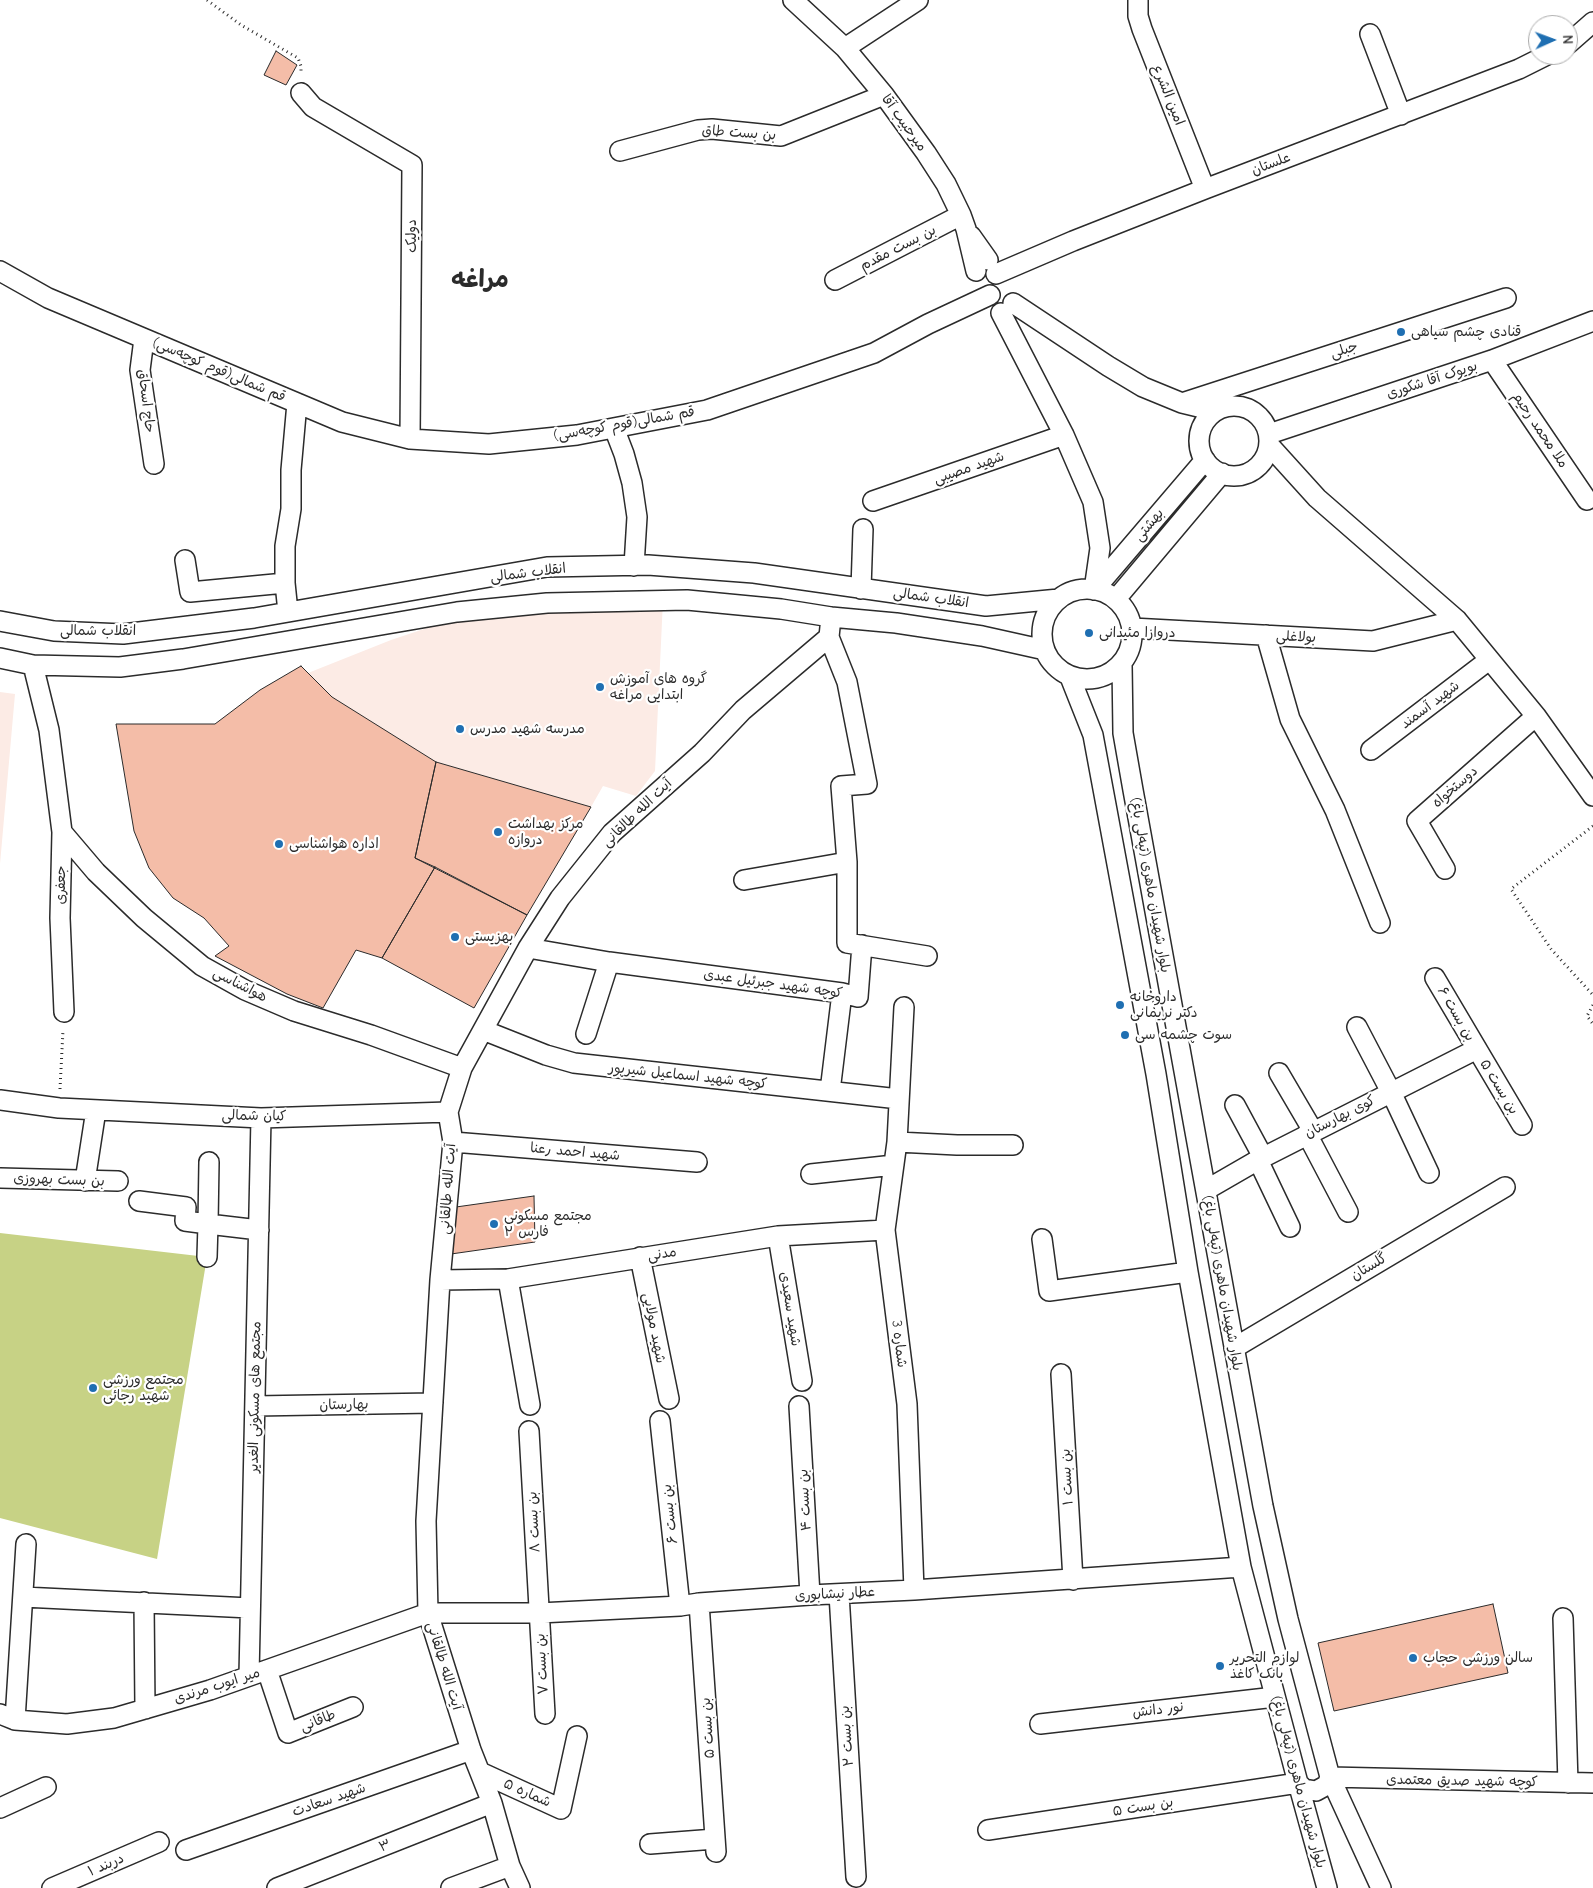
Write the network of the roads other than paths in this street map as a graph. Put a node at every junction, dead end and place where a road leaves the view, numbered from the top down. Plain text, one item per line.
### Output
1 (793, 0) edge
2 (918, 0) edge
3 (1138, 0) edge
4 (1593, 22) edge
5 (1370, 34) dead end
6 (1578, 35) edge
7 (846, 48) junction
8 (1528, 64) edge
9 (302, 93) road end
10 (884, 95) junction
11 (1401, 115) junction
12 (620, 151) dead end
13 (1205, 189) junction
14 (963, 222) junction
15 (986, 268) junction
16 (0, 271) edge
17 (835, 280) dead end
18 (990, 295) junction
19 (1506, 298) dead end
20 (1007, 308) junction
21 (1593, 322) edge
22 (144, 339) junction
23 (1492, 360) junction
24 (296, 403) junction
25 (1182, 403) junction
26 (1215, 411) junction
27 (614, 428) junction
28 (1064, 436) junction
29 (1269, 439) junction
30 (410, 440) junction
31 (1205, 460) junction
32 (154, 464) dead end
33 (1222, 473) junction
34 (873, 500) dead end
35 (1587, 500) dead end
36 (863, 529) dead end
37 (185, 560) dead end
38 (634, 566) junction
39 (285, 583) junction
40 (861, 589) junction
41 (1094, 590) junction
42 (1059, 599) junction
43 (1116, 599) junction
44 (288, 612) junction
45 (831, 617) junction
46 (1457, 620) junction
47 (0, 621) edge
48 (1132, 628) junction
49 (1266, 635) junction
50 (829, 637) junction
51 (1045, 650) junction
52 (0, 658) edge
53 (1490, 660) junction
54 (1122, 664) junction
55 (33, 665) junction
56 (1070, 677) junction
57 (1536, 716) junction
58 (1371, 750) dead end
59 (1593, 796) edge
60 (62, 832) junction
61 (847, 862) junction
62 (1445, 870) dead end
63 (744, 880) dead end
64 (1380, 923) dead end
65 (862, 945) junction
66 (528, 948) junction
67 (927, 956) dead end
68 (609, 962) junction
69 (1435, 978) dead end
70 (842, 993) junction
71 (904, 1007) dead end
72 (64, 1012) road end
73 (1357, 1027) dead end
74 (483, 1030) junction
75 (586, 1034) dead end
76 (1476, 1049) junction
77 (462, 1068) junction
78 (1279, 1073) dead end
79 (830, 1091) junction
80 (1391, 1092) junction
81 (899, 1099) junction
82 (0, 1100) edge
83 (1235, 1105) dead end
84 (96, 1110) junction
85 (448, 1112) junction
86 (261, 1118) junction
87 (1522, 1125) dead end
88 (1310, 1132) junction
89 (453, 1142) junction
90 (898, 1142) junction
91 (1013, 1144) dead end
92 (1260, 1158) junction
93 (209, 1162) dead end
94 (697, 1162) dead end
95 (894, 1165) junction
96 (1429, 1173) dead end
97 (811, 1174) dead end
98 (0, 1178) edge
99 (85, 1181) junction
100 (118, 1181) dead end
101 (1505, 1187) dead end
102 (1206, 1190) junction
103 (139, 1201) dead end
104 (1348, 1212) dead end
105 (208, 1224) junction
106 (1290, 1227) dead end
107 (258, 1230) junction
108 (885, 1230) junction
109 (778, 1236) junction
110 (1042, 1239) dead end
111 (207, 1257) dead end
112 (640, 1257) junction
113 (1188, 1272) junction
114 (508, 1279) junction
115 (440, 1280) junction
116 (1234, 1348) junction
117 (1061, 1374) dead end
118 (802, 1381) dead end
119 (669, 1400) dead end
120 (433, 1403) junction
121 (530, 1405) dead end
122 (255, 1406) junction
123 (799, 1406) dead end
124 (660, 1421) dead end
125 (529, 1431) dead end
126 (26, 1544) dead end
127 (1241, 1567) junction
128 (1073, 1580) junction
129 (914, 1590) junction
130 (839, 1594) junction
131 (810, 1595) junction
132 (23, 1597) junction
133 (144, 1602) junction
134 (699, 1603) junction
135 (680, 1606) junction
136 (250, 1608) junction
137 (428, 1613) junction
138 (539, 1613) junction
139 (1563, 1618) dead end
140 (258, 1673) junction
141 (1275, 1697) junction
142 (353, 1707) dead end
143 (145, 1709) junction
144 (545, 1714) dead end
145 (8, 1717) edge
146 (1040, 1724) dead end
147 (577, 1736) dead end
148 (471, 1750) junction
149 (480, 1772) junction
150 (1330, 1777) junction
151 (1568, 1783) junction
152 (1593, 1783) edge
153 (1298, 1784) junction
154 (46, 1787) dead end
155 (492, 1804) junction
156 (0, 1808) edge
157 (988, 1830) dead end
158 (159, 1842) dead end
159 (650, 1844) dead end
160 (186, 1850) dead end
161 (510, 1866) junction
162 (856, 1877) dead end
163 (1327, 1887) edge
164 (52, 1888) edge
165 (277, 1888) edge
166 (451, 1888) edge
167 (520, 1888) edge
168 (1381, 1888) edge

1 - 7 street, میرحبیب آقا
2 - 7 street
3 - 13 street, امین الشرع
4 - 6 street
5 - 11 street
7 - 10 street, میرحبیب آقا
8 - 11 street, علستان
9 - 30 street, دولیک
10 - 12 street, بن بست طاق
10 - 14 street, میرحبیب آقا
11 - 13 street, علستان
13 - 15 street, علستان
14 - 15 street, میرحبیب آقا
14 - 17 street, بن بست مقدم
15 - 18 street
15 - 20 street
16 - 22 street, قم شمالی(قوم کوچه‌سی)
18 - 20 street
18 - 27 street, قم شمالی(قوم کوچه‌سی)
19 - 25 street, جبلی
20 - 25 street
20 - 28 street
21 - 23 street, بویوک آقا شکوری
22 - 24 street, قم شمالی(قوم کوچه‌سی)
22 - 32 street, حاج اسحاق
23 - 29 street, بویوک آقا شکوری
23 - 35 street, ملا محمد رحیم
24 - 30 street, قم شمالی(قوم کوچه‌سی)
24 - 39 street
25 - 26 street
26 - 29 street
26 - 31 street
27 - 30 street, قم شمالی(قوم کوچه‌سی)
27 - 38 street
28 - 34 street, شهید مصیبی
28 - 41 street
29 - 33 street
29 - 46 street
31 - 33 street
31 - 41 street, بهشتی
33 - 43 street, بهشتی
36 - 40 street
37 - 39 street
38 - 40 street, انقلاب شمالی
38 - 44 street, انقلاب شمالی
39 - 44 street
40 - 42 street, انقلاب شمالی
41 - 42 street
41 - 43 street
42 - 51 street
43 - 48 street
44 - 47 street, انقلاب شمالی
45 - 50 street
45 - 51 street
45 - 55 street
46 - 49 street, بولاغلی
46 - 53 street
48 - 49 street, بولاغلی
48 - 54 street
49 - 64 street
50 - 61 street
50 - 66 street, آیت الله طالقانی
51 - 56 street
52 - 55 street
53 - 57 street
53 - 58 street, شهید آسمند
54 - 56 street
54 - 102 street, بلوار شهیدان ماهری (تپه‌لی باغ)
55 - 60 street, جعفری
56 - 113 street, بلوار شهیدان ماهری (تپه‌لی باغ)
57 - 59 street
57 - 62 street, دوستخواه
60 - 72 street, جعفری
60 - 77 street, هواشناسی
61 - 63 street
61 - 65 street
65 - 67 street
65 - 70 street, کوچه شهید جبرئیل عبدی
66 - 68 street, کوچه شهید جبرئیل عبدی
66 - 74 street, آیت الله طالقانی
68 - 70 street, کوچه شهید جبرئیل عبدی
68 - 75 street
69 - 76 street, بن بست ۶
70 - 79 street
71 - 81 street, شماره 3
73 - 80 street
74 - 77 street, آیت الله طالقانی
74 - 79 street, کوچه شهید اسماعیل شیرپور
76 - 80 street, کوی بهارستان
76 - 87 street, بن بست ۵
77 - 85 street, آیت الله طالقانی
78 - 88 street
79 - 81 street, کوچه شهید اسماعیل شیرپور
80 - 88 street, کوی بهارستان
80 - 96 street
81 - 90 street, شماره 3
82 - 84 street, کیان شمالی
83 - 92 street
84 - 86 street, کیان شمالی
84 - 99 street
85 - 86 street, کیان شمالی
85 - 89 street, آیت الله طالقانی
86 - 107 street, مجتمع های مسکونی الغدیر
88 - 92 street, کوی بهارستان
88 - 104 street
89 - 94 street, شهید احمد رعنا
89 - 115 street, آیت الله طالقانی
90 - 91 street
90 - 95 street, شماره 3
92 - 102 street, کوی بهارستان
92 - 106 street
93 - 105 street
95 - 97 street
95 - 108 street, شماره 3
98 - 99 street, بن بست بهروزی
99 - 100 street, بن بست بهروزی
101 - 116 street, گلستان
102 - 116 street, بلوار شهیدان ماهری (تپه‌لی باغ)
103 - 105 street
105 - 107 street
105 - 111 street
107 - 122 street, مجتمع های مسکونی الغدیر
108 - 109 street, مدنی
108 - 129 street, شماره 3
109 - 112 street, مدنی
109 - 118 street, شهید سعیدی
110 - 113 street
112 - 114 street, مدنی
112 - 119 street, شهید مولایی
113 - 127 street, بلوار شهیدان ماهری (تپه‌لی باغ)
114 - 115 street, مدنی
114 - 121 street
115 - 120 street, آیت الله طالقانی
116 - 150 street, بلوار شهیدان ماهری (تپه‌لی باغ)
117 - 128 street, بن بست ۱
120 - 122 street, بهارستان
120 - 137 street, آیت الله طالقانی
122 - 136 street, مجتمع های مسکونی الغدیر
123 - 131 street, بن بست ۴
124 - 135 street, بن بست ۶
125 - 138 street, بن بست ۸
126 - 132 street
127 - 128 street, عطار نیشابوری
127 - 141 street, بلوار شهیدان ماهری (تپه‌لی باغ)
128 - 129 street, عطار نیشابوری
129 - 130 street, عطار نیشابوری
130 - 131 street, عطار نیشابوری
130 - 162 street, بن بست ۲
131 - 134 street, عطار نیشابوری
132 - 133 street
132 - 145 street
133 - 136 street
133 - 143 street
134 - 135 street, عطار نیشابوری
134 - 159 street, بن بست ۵
135 - 138 street, عطار نیشابوری
136 - 140 street, مجتمع های مسکونی الغدیر
137 - 138 street, عطار نیشابوری
137 - 140 street, میر ایوب مرندی
137 - 148 street, آیت الله طالقانی
138 - 144 street, بن بست ۷
139 - 151 street
140 - 142 street, طاقانی
140 - 143 street, میر ایوب مرندی
141 - 146 street, نور دانش
141 - 153 street, بلوار شهیدان ماهری (تپه‌لی باغ)
143 - 145 street, میر ایوب مرندی
147 - 149 street, شماره ۵
148 - 149 street, آیت الله طالقانی
148 - 160 street, شهید سعادت
149 - 155 street, آیت الله طالقانی
150 - 151 street, کوچه شهید صدیق معتمدی
150 - 153 street, بن بست ۵
150 - 168 street, بلوار شهیدان ماهری (تپه‌لی باغ)
151 - 152 street, کوچه شهید صدیق معتمدی
153 - 157 street, بن بست ۵
153 - 163 street, بلوار شهیدان ماهری (تپه‌لی باغ)
154 - 156 street
155 - 161 street, آیت الله طالقانی
155 - 165 street, ۳
158 - 164 street, دربند ۱
161 - 166 street
161 - 167 street, آیت الله طالقانی

